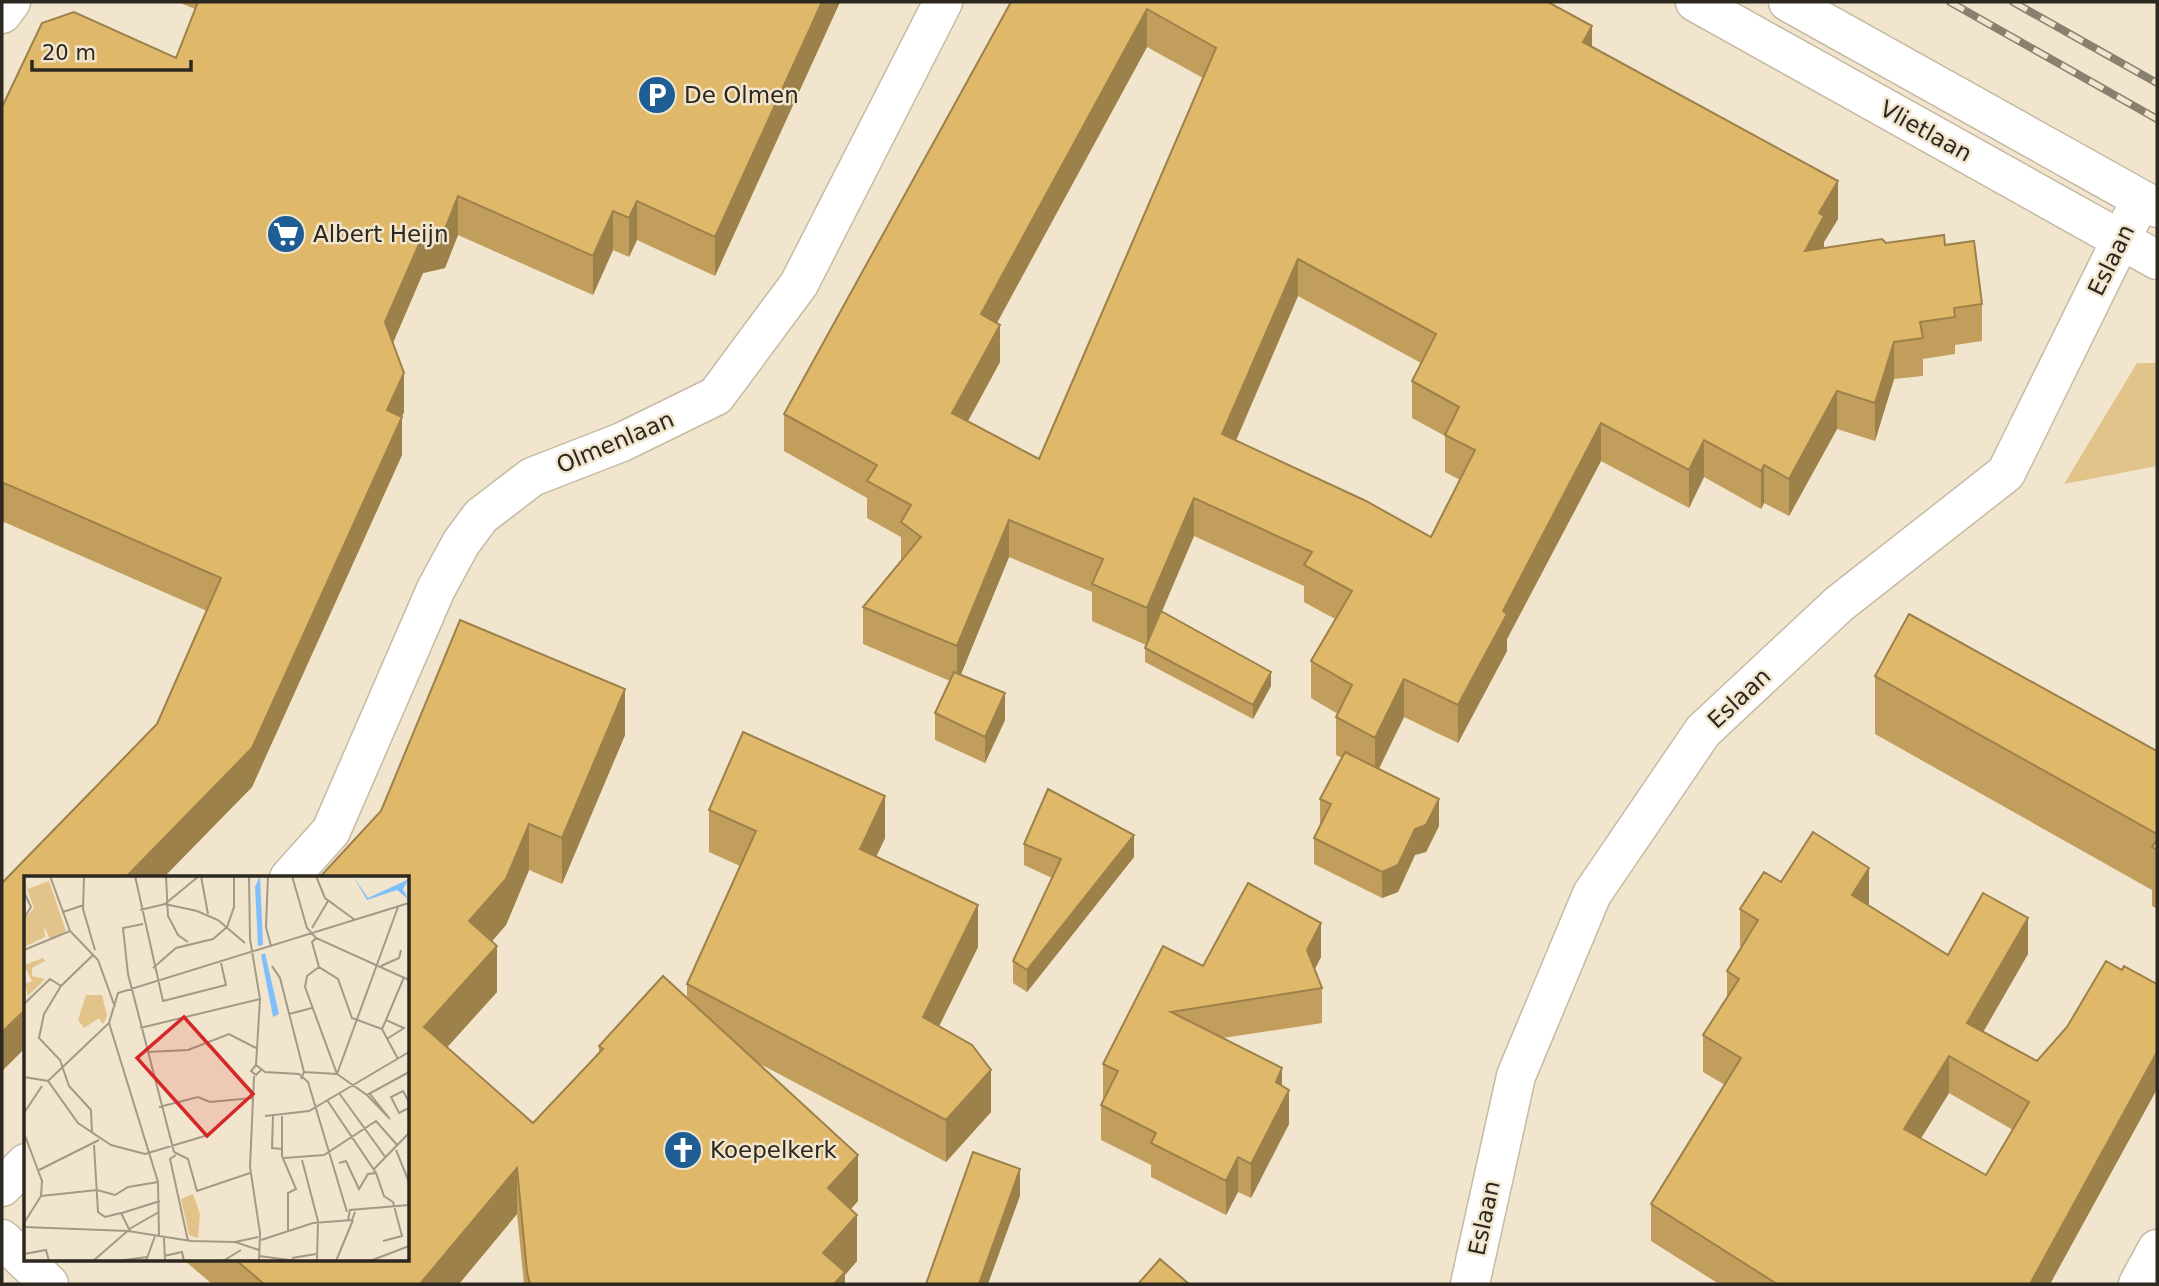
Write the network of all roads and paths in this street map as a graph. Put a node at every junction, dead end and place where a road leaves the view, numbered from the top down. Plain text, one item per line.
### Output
1 (11, 2) edge
2 (943, 2) edge
3 (1695, 2) edge
4 (1788, 2) edge
5 (2, 13) edge
6 (2149, 203) edge
7 (2121, 240) junction
8 (2157, 260) edge
9 (291, 876) edge
10 (24, 1165) edge
11 (2, 1187) edge
12 (2, 1239) edge
13 (2157, 1249) edge
14 (24, 1260) edge
15 (26, 1262) edge
16 (49, 1284) edge
17 (1470, 1284) edge
18 (2138, 1284) edge

1 - 5 street
2 - 9 street, Olmenlaan
3 - 7 street, Vlietlaan
4 - 6 street, Vlietlaan
6 - 7 street, Eslaan
7 - 8 street, Vlietlaan
7 - 17 street, Eslaan
10 - 11 street
12 - 14 street
13 - 18 street
15 - 16 street

